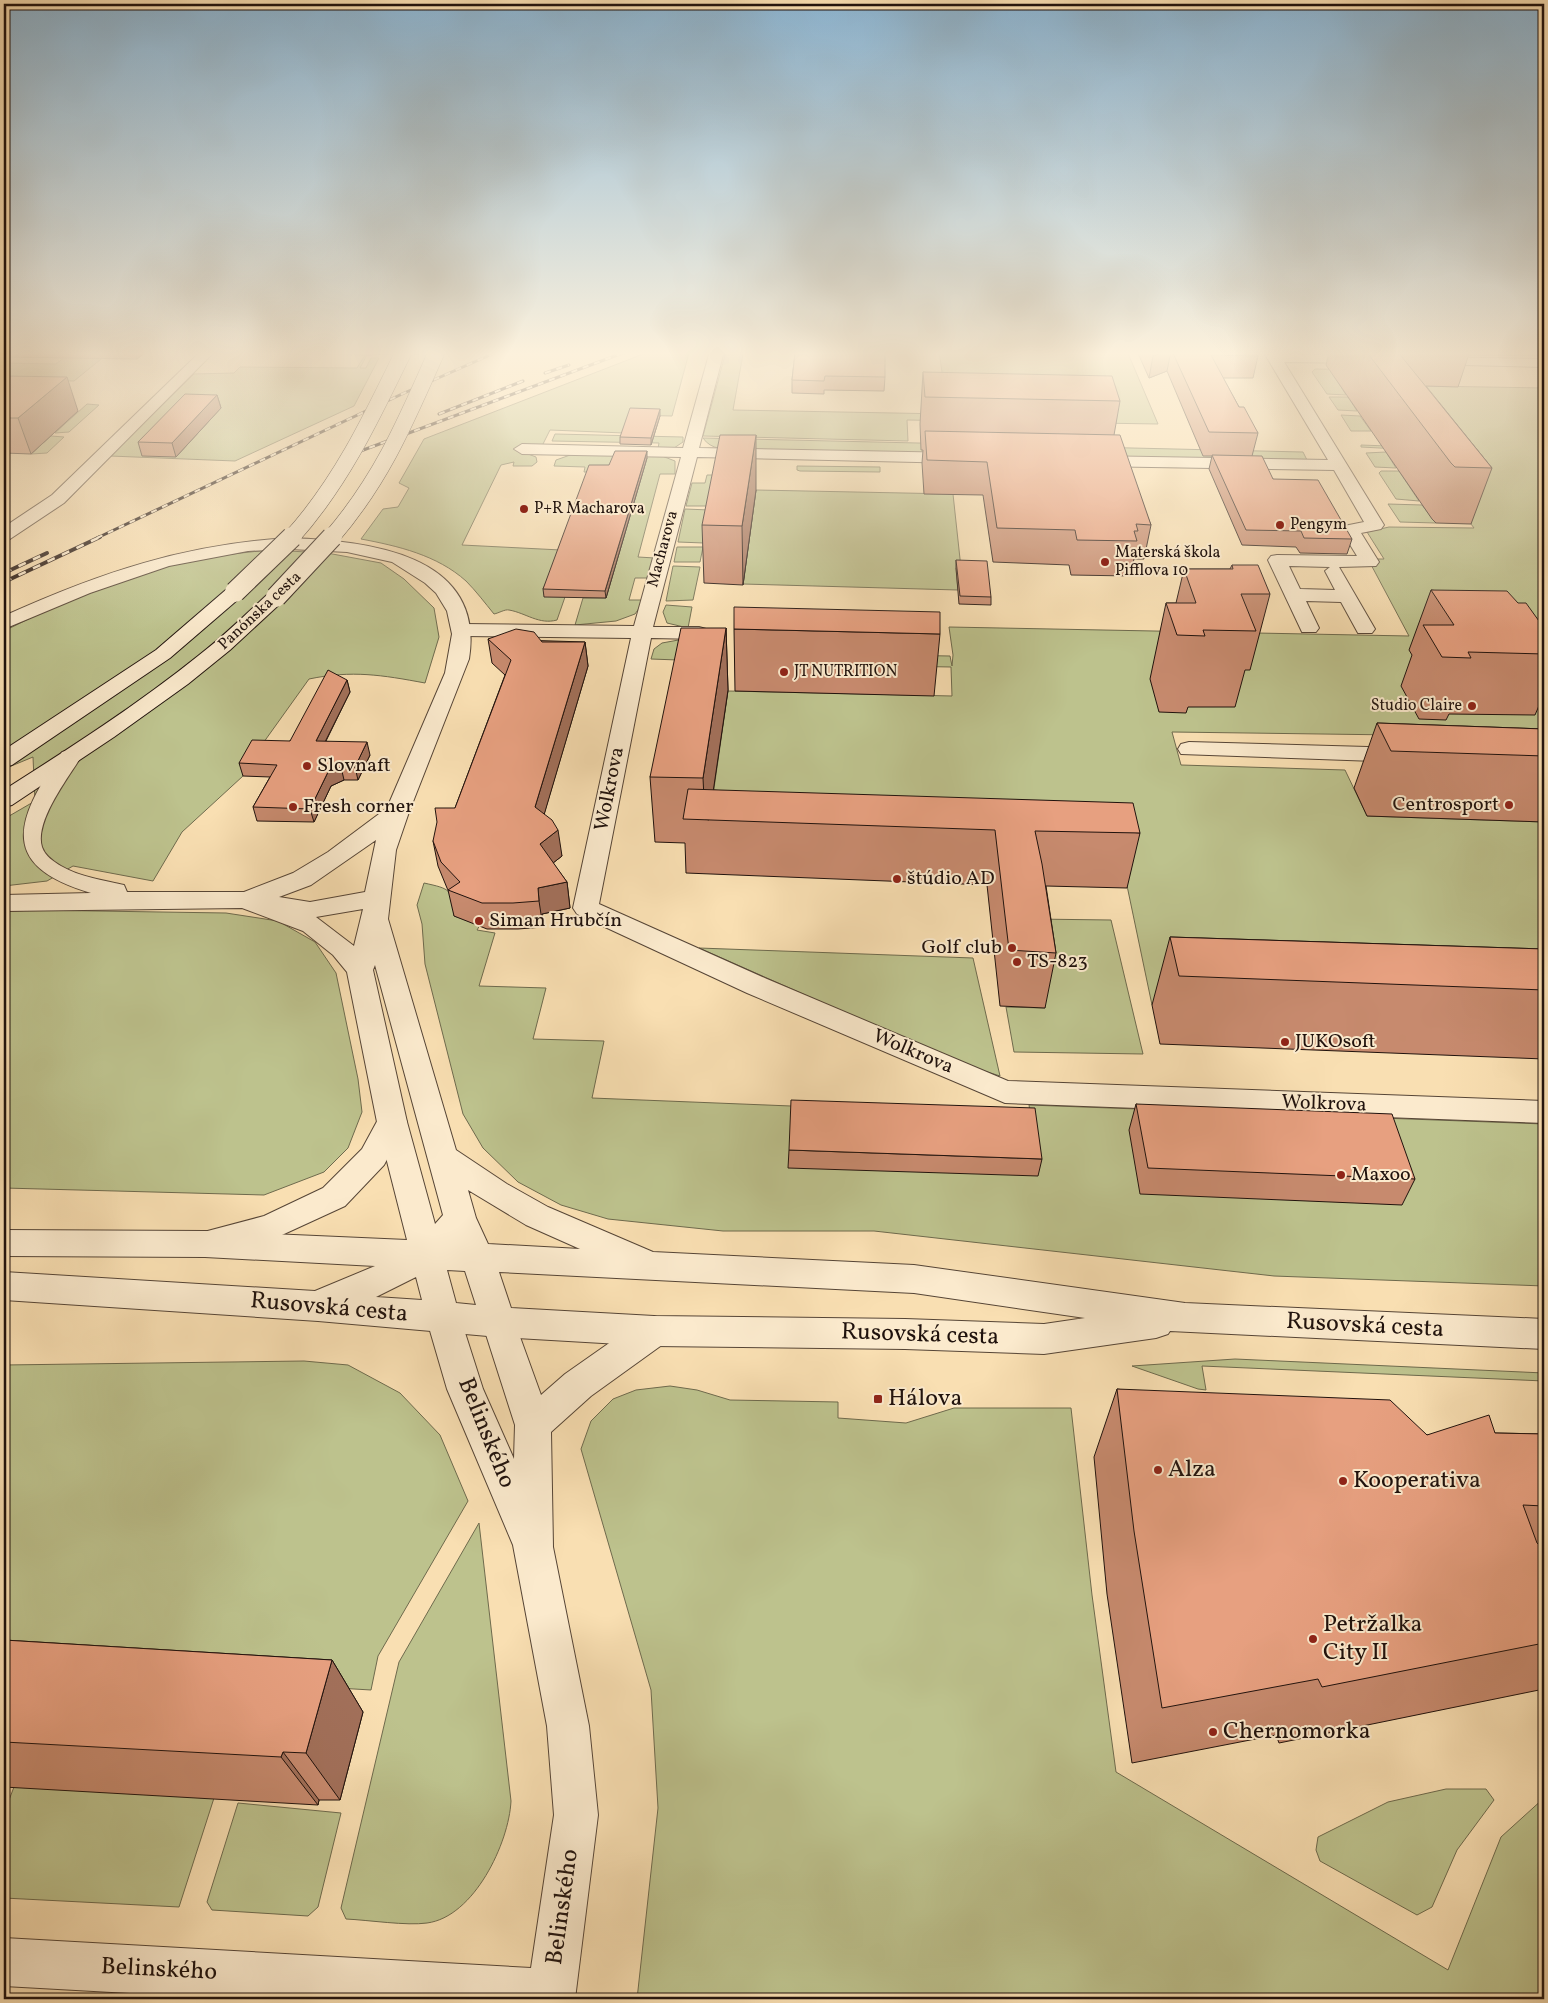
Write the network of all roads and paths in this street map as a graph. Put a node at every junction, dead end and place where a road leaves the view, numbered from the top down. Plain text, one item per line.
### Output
1 (113, 444) edge
2 (358, 444) edge
3 (395, 444) edge
4 (690, 444) edge
5 (1328, 444) edge
6 (522, 449) dead end
7 (688, 453) junction
8 (975, 459) edge
9 (1075, 460) edge
10 (1340, 465) junction
11 (4, 535) edge
12 (1334, 571) dead end
13 (1293, 595) junction
14 (1347, 596) junction
15 (4, 624) edge
16 (1309, 628) dead end
17 (1365, 628) dead end
18 (463, 630) junction
19 (642, 632) junction
20 (699, 633) edge
21 (1188, 749) dead end
22 (1426, 755) edge
23 (70, 757) junction
24 (4, 760) edge
25 (4, 800) edge
26 (397, 812) junction
27 (153, 899) junction
28 (245, 900) junction
29 (4, 903) edge
30 (376, 908) junction
31 (360, 970) junction
32 (1544, 1112) edge
33 (392, 1122) junction
34 (443, 1157) junction
35 (460, 1218) junction
36 (4, 1243) edge
37 (205, 1244) junction
38 (428, 1255) junction
39 (477, 1257) junction
40 (657, 1268) junction
41 (4, 1286) edge
42 (318, 1306) junction
43 (443, 1317) junction
44 (1185, 1318) junction
45 (499, 1322) junction
46 (654, 1331) junction
47 (1544, 1334) edge
48 (533, 1425) junction
49 (533, 1547) junction
50 (4, 1962) edge
51 (551, 1996) edge

1 - 11 street
2 - 24 street, Panónska cesta, bridge
3 - 23 street, Panónska cesta, bridge
4 - 7 street, Macharova
5 - 10 street
6 - 7 street
7 - 8 street
7 - 19 street, Macharova
9 - 10 street
10 - 13 street
12 - 14 street
13 - 14 street
13 - 16 street
14 - 17 street
15 - 18 street
18 - 19 street
18 - 26 street
19 - 20 street
19 - 32 street, Wolkrova
21 - 22 street
23 - 25 street, Panónska cesta
23 - 27 street
26 - 28 street
26 - 30 street
27 - 28 street
27 - 29 street
28 - 30 street
28 - 31 street
30 - 31 street
30 - 34 street, Belinského
31 - 33 street, Belinského
33 - 37 street, Rusovská cesta
33 - 38 street, Belinského
34 - 35 street, Belinského
34 - 40 street, Rusovská cesta
35 - 38 street
35 - 39 street, Belinského
36 - 37 street, Rusovská cesta
37 - 38 street, Rusovská cesta
38 - 39 street, Rusovská cesta
38 - 42 street
38 - 43 street, Belinského
39 - 40 street, Rusovská cesta
39 - 45 street, Belinského
40 - 44 street, Rusovská cesta
41 - 42 street, Rusovská cesta
42 - 43 street, Rusovská cesta
43 - 45 street, Rusovská cesta
43 - 49 street, Belinského
44 - 46 street, Rusovská cesta
44 - 47 street, Rusovská cesta
45 - 46 street, Rusovská cesta
45 - 48 street, Belinského
46 - 48 street
48 - 49 street, Belinského
49 - 51 street, Belinského
50 - 51 street, Belinského

